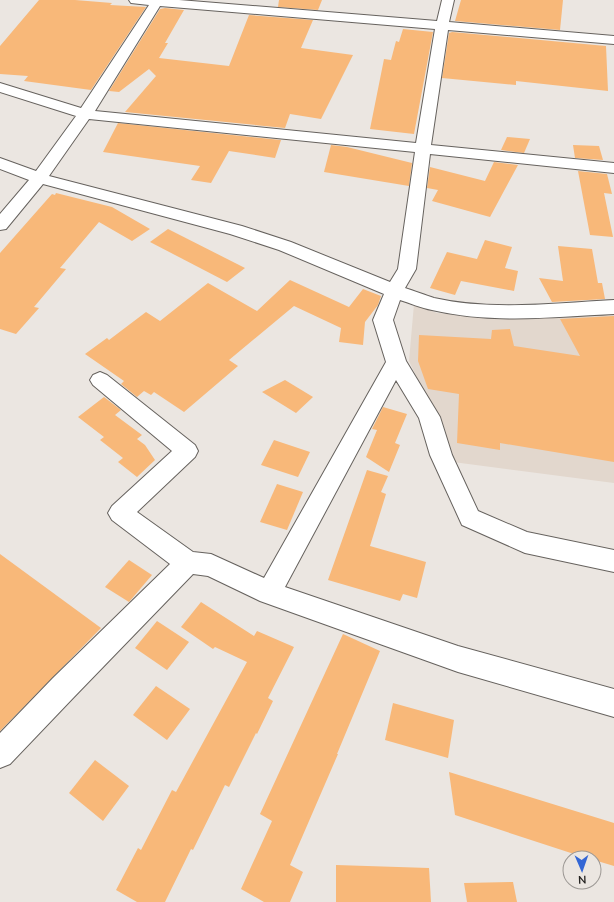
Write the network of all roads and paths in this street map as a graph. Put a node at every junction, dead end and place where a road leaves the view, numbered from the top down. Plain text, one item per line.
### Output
1 (136, 0) edge
2 (448, 0) edge
3 (158, 1) edge
4 (442, 26) junction
5 (614, 40) edge
6 (0, 87) edge
7 (85, 114) junction
8 (423, 148) junction
9 (0, 163) edge
10 (614, 168) edge
11 (39, 178) junction
12 (0, 225) edge
13 (394, 291) junction
14 (614, 307) edge
15 (396, 362) junction
16 (100, 380) dead end
17 (614, 561) edge
18 (188, 563) junction
19 (269, 593) junction
20 (614, 703) edge
21 (0, 754) edge

1 - 3 street
2 - 4 street
3 - 4 street
3 - 7 street
4 - 5 street
4 - 8 street
6 - 7 street
7 - 8 street
7 - 11 street
8 - 10 street
8 - 13 street
9 - 11 street
11 - 12 street
11 - 13 street
13 - 14 street
13 - 15 street
15 - 17 street
15 - 19 street
16 - 18 street
18 - 19 street
18 - 21 street
19 - 20 street

